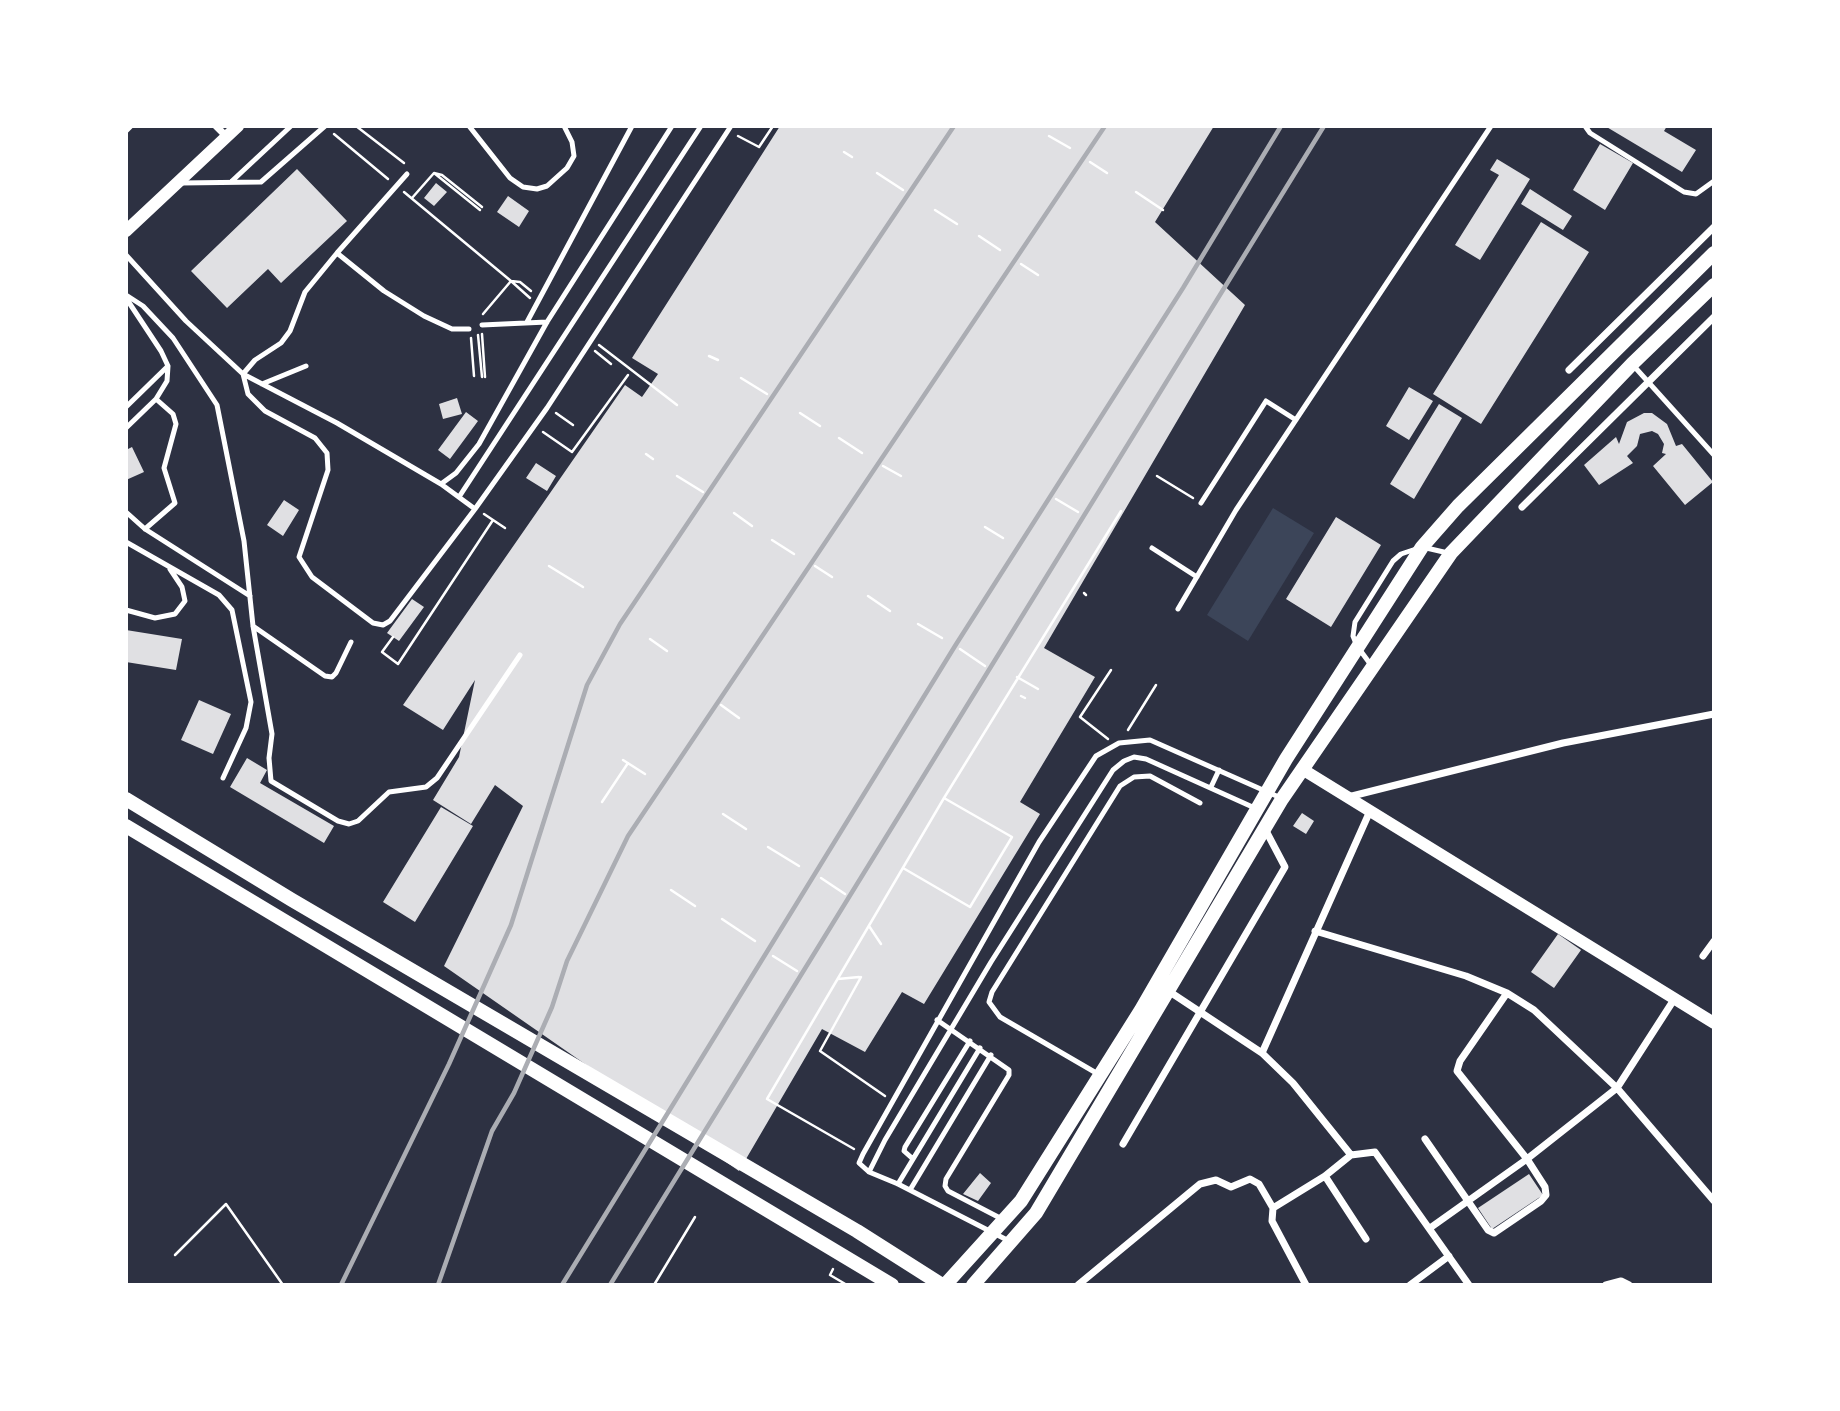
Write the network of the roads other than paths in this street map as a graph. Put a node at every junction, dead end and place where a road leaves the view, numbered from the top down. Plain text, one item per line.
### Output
1 (131, 126) edge
2 (216, 126) edge
3 (238, 126) edge
4 (291, 126) edge
5 (325, 126) edge
6 (469, 126) edge
7 (564, 126) edge
8 (632, 126) edge
9 (672, 126) edge
10 (701, 126) edge
11 (731, 126) edge
12 (1492, 126) edge
13 (1585, 126) edge
14 (126, 131) edge
15 (227, 137) junction
16 (407, 174) dead end
17 (232, 181) junction
18 (1714, 181) edge
19 (178, 183) junction
20 (1714, 227) edge
21 (126, 231) edge
22 (337, 253) junction
23 (1714, 253) edge
24 (126, 255) edge
25 (1714, 285) edge
26 (126, 297) edge
27 (1714, 317) edge
28 (547, 321) junction
29 (527, 322) junction
30 (480, 324) road end
31 (469, 329) dead end
32 (1632, 364) junction
33 (168, 366) junction
34 (306, 366) dead end
35 (1569, 370) dead end
36 (243, 374) junction
37 (1649, 381) junction
38 (262, 383) junction
39 (156, 399) junction
40 (126, 407) edge
41 (1296, 420) junction
42 (126, 428) edge
43 (1714, 454) edge
44 (441, 484) junction
45 (459, 497) junction
46 (1201, 503) road end
47 (1522, 508) dead end
48 (475, 509) junction
49 (126, 512) edge
50 (145, 529) junction
51 (126, 542) edge
52 (1422, 547) junction
53 (1152, 548) dead end
54 (1451, 553) junction
55 (168, 566) junction
56 (1197, 577) junction
57 (250, 596) junction
58 (1178, 609) dead end
59 (126, 610) edge
60 (253, 626) junction
61 (351, 642) dead end
62 (1357, 646) junction
63 (520, 655) dead end
64 (1373, 668) junction
65 (1714, 714) edge
66 (1302, 769) junction
67 (1220, 770) junction
68 (223, 778) dead end
69 (1211, 787) junction
70 (1269, 791) junction
71 (1348, 797) junction
72 (126, 799) edge
73 (1282, 799) junction
74 (1200, 803) dead end
75 (1257, 808) junction
76 (1370, 811) junction
77 (126, 826) edge
78 (1265, 829) junction
79 (1315, 931) junction
80 (1714, 941) edge
81 (1703, 956) dead end
82 (1170, 992) junction
83 (1507, 993) junction
84 (1675, 998) junction
85 (1198, 1011) junction
86 (937, 1020) junction
87 (1714, 1023) edge
88 (951, 1029) junction
89 (970, 1041) junction
90 (980, 1048) junction
91 (1262, 1053) junction
92 (991, 1055) junction
93 (1098, 1074) junction
94 (1617, 1088) junction
95 (1424, 1139) dead end
96 (1123, 1144) dead end
97 (1351, 1154) junction
98 (913, 1159) junction
99 (1527, 1159) junction
100 (869, 1172) junction
101 (1325, 1176) junction
102 (898, 1184) junction
103 (910, 1190) junction
104 (1468, 1199) junction
105 (1714, 1201) edge
106 (1273, 1208) junction
107 (1005, 1220) junction
108 (1430, 1228) junction
109 (994, 1233) junction
110 (1366, 1239) dead end
111 (1011, 1242) junction
112 (1449, 1256) junction
113 (965, 1264) junction
114 (978, 1280) edge
115 (892, 1285) edge
116 (943, 1285) edge
117 (995, 1285) edge
118 (1078, 1285) edge
119 (1306, 1285) edge
120 (1410, 1285) edge
121 (1469, 1285) edge
122 (1606, 1285) edge
123 (1629, 1285) edge

1 - 14 lane
2 - 15 street
3 - 15 street
4 - 17 lane
5 - 17 lane
6 - 7 lane
8 - 29 lane
9 - 28 lane
10 - 45 lane
11 - 48 lane
12 - 41 lane
13 - 18 lane
15 - 19 street
16 - 22 lane
17 - 19 lane
19 - 21 street
20 - 35 street
22 - 31 lane
22 - 36 lane
23 - 52 main road
24 - 36 lane
25 - 32 main road
26 - 33 lane
26 - 57 lane
27 - 37 street
28 - 29 lane
28 - 44 lane
29 - 30 lane
32 - 37 lane
32 - 54 main road
33 - 39 lane
33 - 40 lane
34 - 38 lane
36 - 38 lane
36 - 48 lane
37 - 43 lane
37 - 47 street
38 - 44 lane
39 - 42 lane
39 - 50 lane
41 - 46 lane
41 - 56 lane
44 - 45 lane
45 - 48 lane
49 - 50 lane
50 - 57 lane
51 - 55 lane
52 - 54 lane
52 - 62 main road
53 - 56 lane
54 - 64 main road
55 - 59 lane
55 - 68 lane
56 - 58 lane
57 - 60 lane
60 - 61 lane
60 - 63 lane
62 - 64 lane
62 - 70 main road
64 - 66 main road
65 - 71 street
66 - 71 street
66 - 73 main road
67 - 69 lane
67 - 70 lane
67 - 86 lane
69 - 75 lane
69 - 88 lane
70 - 73 lane
70 - 75 main road
71 - 76 street
72 - 116 main road
73 - 78 main road
74 - 93 lane
75 - 93 main road
76 - 79 street
76 - 84 street
77 - 115 main road
78 - 82 main road
78 - 85 street
79 - 83 street
79 - 91 street
80 - 81 street
82 - 85 street
82 - 111 main road
83 - 94 street
83 - 99 street
84 - 87 street
84 - 94 street
85 - 91 street
85 - 96 street
86 - 88 lane
86 - 100 lane
88 - 89 lane
88 - 100 lane
89 - 90 lane
89 - 98 lane
90 - 92 lane
90 - 98 lane
91 - 97 street
92 - 103 lane
92 - 107 lane
93 - 107 main road
94 - 99 street
94 - 105 street
95 - 104 street
97 - 101 street
97 - 108 street
98 - 102 lane
99 - 104 street
99 - 104 street
100 - 102 lane
101 - 106 street
101 - 110 street
102 - 103 lane
103 - 109 lane
104 - 108 street
106 - 118 street
106 - 119 street
107 - 109 main road
108 - 112 street
109 - 111 lane
109 - 113 main road
111 - 114 main road
112 - 120 street
112 - 121 street
113 - 114 main road
113 - 116 main road
114 - 117 main road
122 - 123 street

